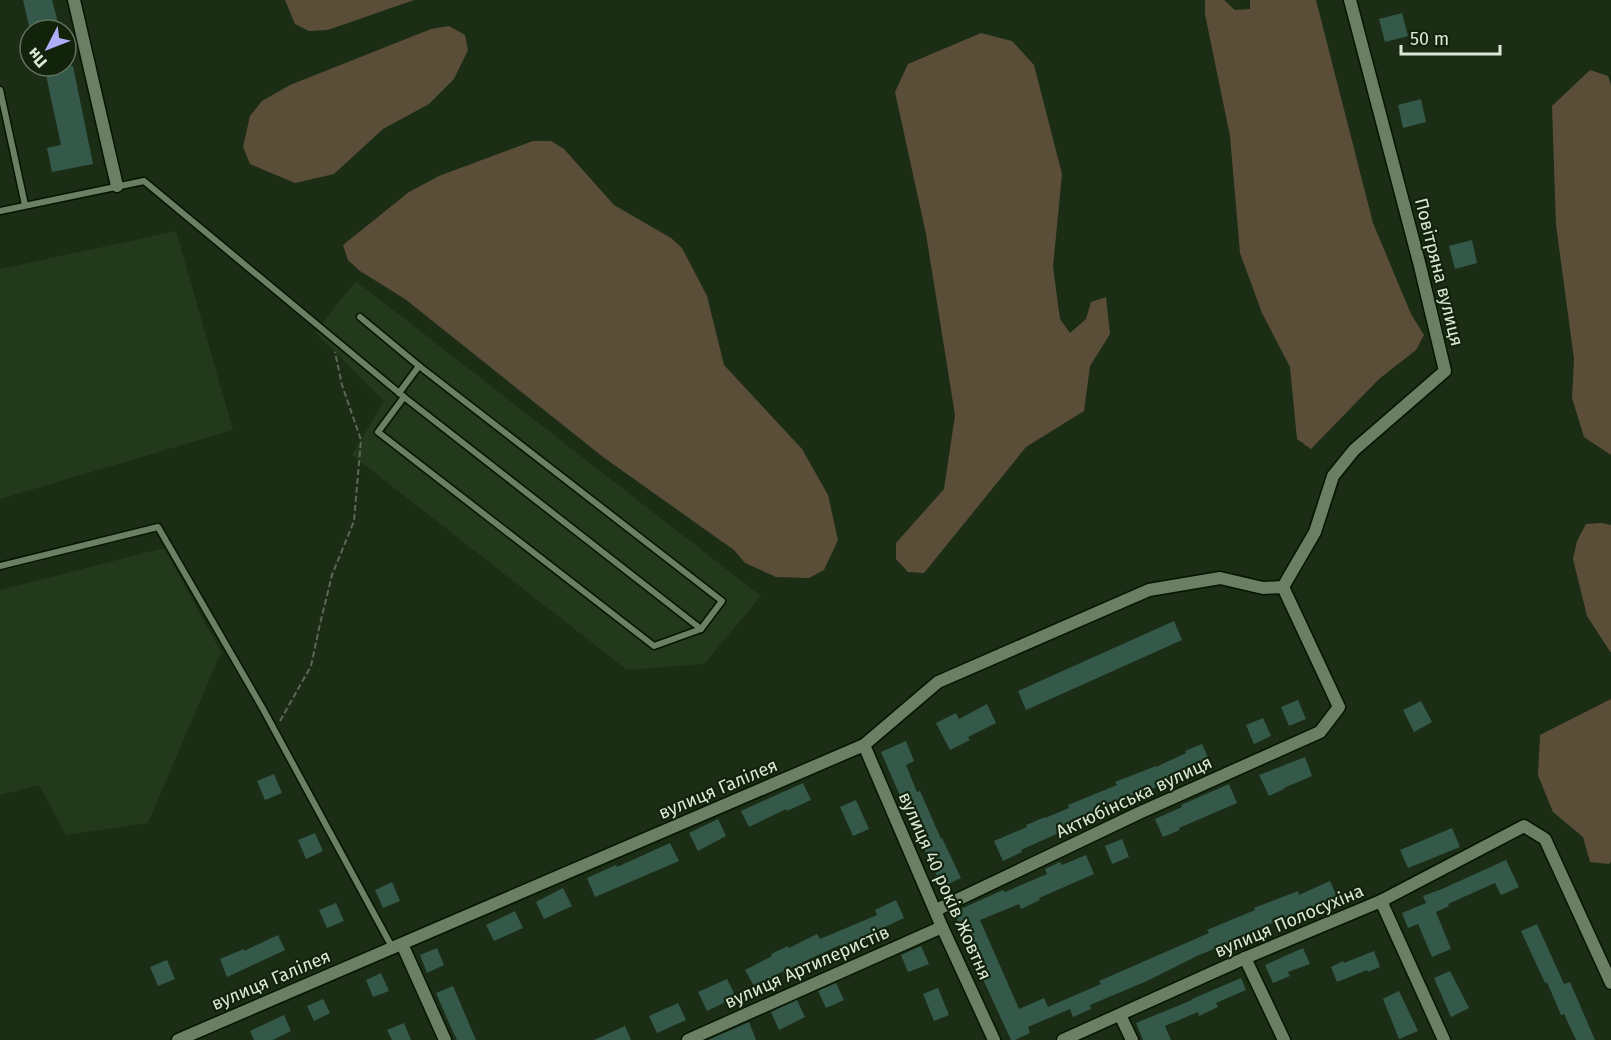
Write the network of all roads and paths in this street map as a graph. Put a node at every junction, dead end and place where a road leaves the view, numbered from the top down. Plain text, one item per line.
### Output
1 (74, 0) edge
2 (1350, 0) edge
3 (0, 90) edge
4 (117, 186) junction
5 (26, 205) junction
6 (0, 211) edge
7 (360, 317) dead end
8 (334, 351) dead end
9 (419, 366) junction
10 (402, 395) junction
11 (0, 566) edge
12 (1283, 587) junction
13 (701, 629) junction
14 (274, 731) junction
15 (864, 745) junction
16 (1381, 902) junction
17 (936, 910) junction
18 (942, 927) junction
19 (397, 945) junction
20 (1245, 958) junction
21 (1611, 983) edge
22 (1120, 1015) junction
23 (178, 1040) edge
24 (445, 1040) edge
25 (688, 1040) edge
26 (994, 1040) edge
27 (1063, 1040) edge
28 (1132, 1040) edge
29 (1284, 1040) edge
30 (1444, 1040) edge

1 - 4 street
2 - 12 street, Повітряна вулиця
3 - 5 lane
4 - 5 lane
4 - 10 lane
5 - 6 lane
7 - 9 lane
8 - 14 path
9 - 10 lane
9 - 13 lane
10 - 13 lane
10 - 13 lane
11 - 14 lane
12 - 15 street, вулиця Галілея
12 - 17 street, Актюбінська вулиця
14 - 19 lane
15 - 17 street, вулиця 40 років Жовтня
15 - 19 street, вулиця Галілея
16 - 20 street, вулиця Полосухіна
16 - 21 street, вулиця Полосухіна
16 - 30 street
17 - 18 street, вулиця 40 років Жовтня
18 - 25 street, вулиця Артилеристів
18 - 26 street, вулиця 40 років Жовтня
19 - 23 street, вулиця Галілея
19 - 24 street
20 - 22 street, вулиця Полосухіна
20 - 29 street
22 - 27 street, вулиця Полосухіна
22 - 28 street

